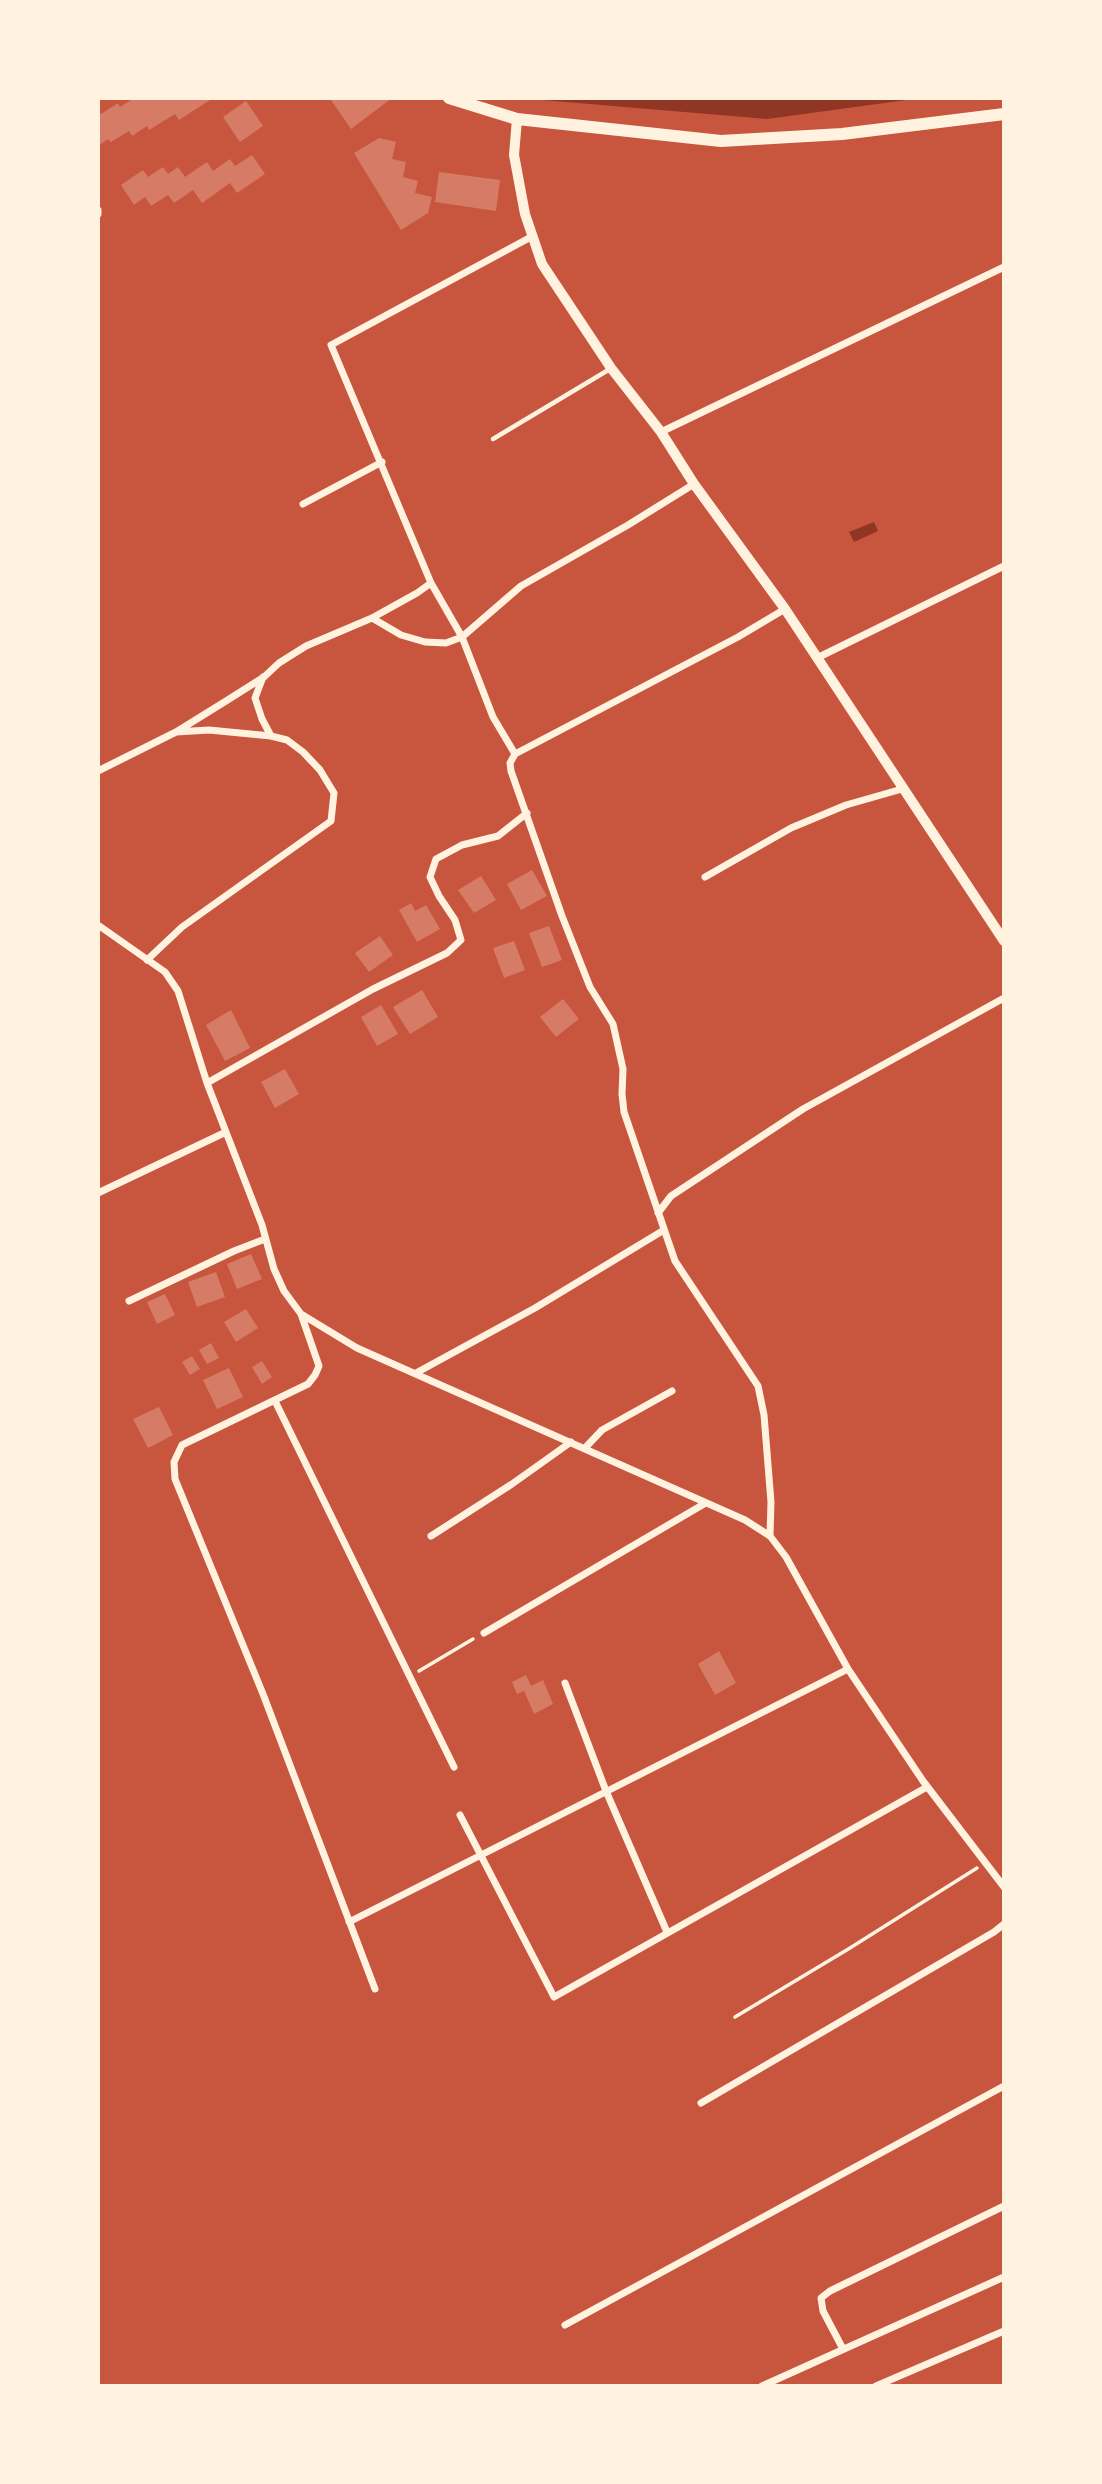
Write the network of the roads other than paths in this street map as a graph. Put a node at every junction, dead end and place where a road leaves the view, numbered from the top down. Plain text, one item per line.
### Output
1 (449, 98) edge
2 (1004, 114) edge
3 (517, 119) junction
4 (531, 237) junction
5 (1004, 267) edge
6 (611, 369) junction
7 (661, 432) junction
8 (493, 439) dead end
9 (382, 463) junction
10 (694, 484) junction
11 (303, 504) dead end
12 (1004, 566) edge
13 (431, 583) junction
14 (785, 609) junction
15 (372, 618) junction
16 (462, 637) junction
17 (817, 658) junction
18 (264, 677) junction
19 (176, 732) junction
20 (271, 736) junction
21 (515, 754) junction
22 (98, 771) edge
23 (902, 789) junction
24 (527, 813) junction
25 (705, 877) dead end
26 (98, 925) edge
27 (1004, 941) edge
28 (147, 960) junction
29 (1004, 998) edge
30 (207, 1083) junction
31 (226, 1132) junction
32 (98, 1193) edge
33 (658, 1213) junction
34 (664, 1230) junction
35 (265, 1239) junction
36 (129, 1301) dead end
37 (301, 1314) junction
38 (416, 1373) junction
39 (672, 1391) dead end
40 (275, 1401) junction
41 (571, 1441) junction
42 (585, 1448) junction
43 (705, 1504) junction
44 (431, 1536) dead end
45 (770, 1536) junction
46 (484, 1633) road end
47 (848, 1668) junction
48 (565, 1684) dead end
49 (454, 1767) dead end
50 (927, 1787) junction
51 (606, 1791) junction
52 (460, 1815) dead end
53 (481, 1854) junction
54 (1004, 1887) edge
55 (349, 1922) junction
56 (1004, 1924) edge
57 (667, 1932) junction
58 (375, 1989) dead end
59 (1004, 2086) edge
60 (701, 2103) dead end
61 (1004, 2206) edge
62 (1004, 2277) edge
63 (565, 2325) dead end
64 (1004, 2332) edge
65 (843, 2349) junction
66 (762, 2386) edge
67 (876, 2386) edge

1 - 3 main road
2 - 3 main road
3 - 4 street
4 - 6 street
4 - 9 street
5 - 7 street
6 - 7 street
6 - 8 lane
7 - 10 street
9 - 11 street
9 - 13 street
10 - 14 street
10 - 16 street
12 - 17 street
13 - 15 street
13 - 16 street
14 - 17 street
14 - 21 street
15 - 16 street
15 - 18 street
16 - 21 street
17 - 23 street
18 - 19 street
18 - 20 street
19 - 20 street
19 - 22 street
20 - 28 street
21 - 24 street
23 - 25 street
23 - 27 street
24 - 30 street
24 - 33 street
26 - 28 street
28 - 30 street
29 - 33 street
30 - 31 street
31 - 32 street
31 - 35 street
33 - 34 street
34 - 38 street
34 - 45 street
35 - 36 street
35 - 37 street
37 - 38 street
37 - 40 street
38 - 41 street
39 - 42 street
40 - 49 street
40 - 55 street
41 - 42 street
41 - 44 street
42 - 43 street
43 - 45 street
43 - 46 street
45 - 47 street
47 - 50 street
47 - 51 street
48 - 51 street
50 - 54 street
50 - 57 street
51 - 53 street
51 - 57 street
52 - 53 street
53 - 55 street
53 - 57 street
55 - 58 street
56 - 60 street
59 - 63 street
61 - 65 street
62 - 65 street
64 - 67 street
65 - 66 street

